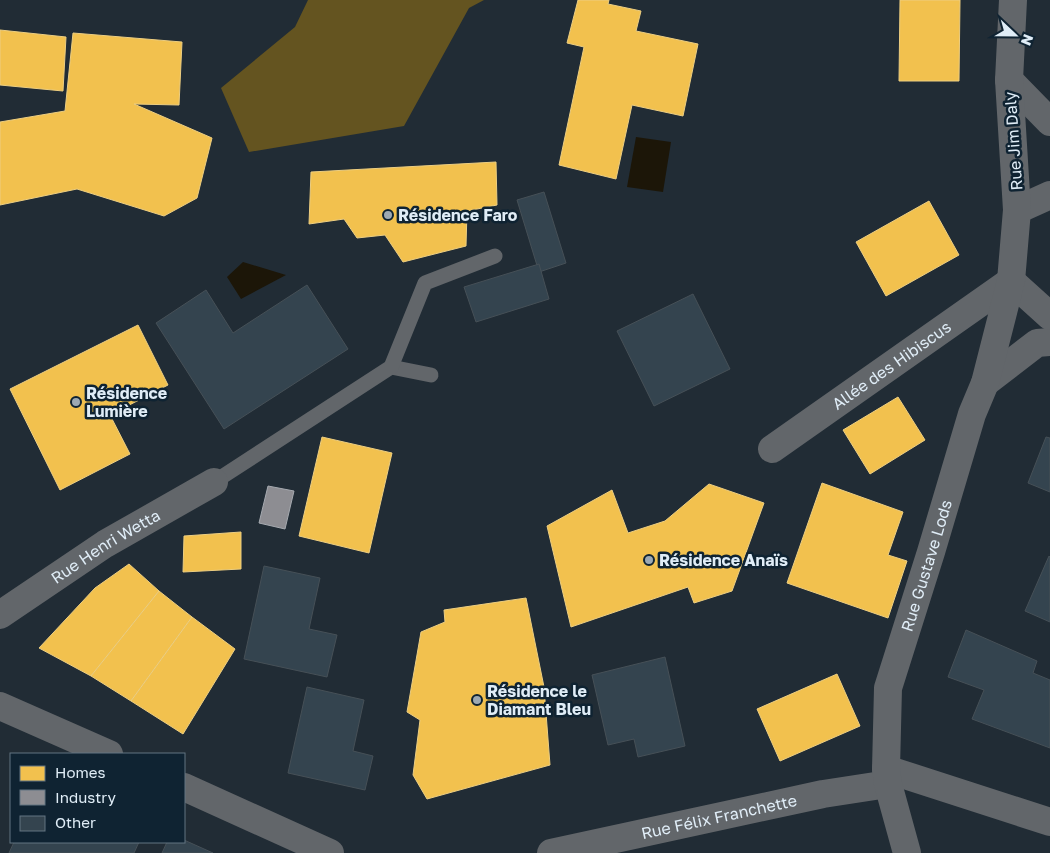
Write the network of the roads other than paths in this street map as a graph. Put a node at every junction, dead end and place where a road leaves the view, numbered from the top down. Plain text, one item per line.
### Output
1 (1013, 0) edge
2 (1009, 80) junction
3 (1050, 122) edge
4 (1050, 195) edge
5 (1017, 210) junction
6 (495, 256) dead end
7 (1011, 281) junction
8 (1050, 316) edge
9 (1050, 342) edge
10 (391, 367) junction
11 (432, 375) dead end
12 (985, 383) junction
13 (772, 449) dead end
14 (214, 482) joint
15 (0, 615) edge
16 (0, 706) edge
17 (107, 753) edge
18 (887, 777) junction
19 (185, 787) edge
20 (1050, 822) edge
21 (330, 853) edge
22 (551, 853) edge
23 (907, 853) edge

1 - 2 street, Rue Jim Daly
2 - 3 street
2 - 5 street, Rue Jim Daly
4 - 5 street
5 - 7 street, Rue Jim Daly
6 - 10 lane
7 - 8 street
7 - 12 street, Rue Gustave Lods
7 - 13 street, Allée des Hibiscus
9 - 12 street
10 - 11 lane
10 - 14 lane
12 - 18 street, Rue Gustave Lods
14 - 15 street, Rue Henri Wetta
16 - 17 street
18 - 20 street
18 - 22 street, Rue Félix Franchette
18 - 23 street, Rue Gustave Lods
19 - 21 street

